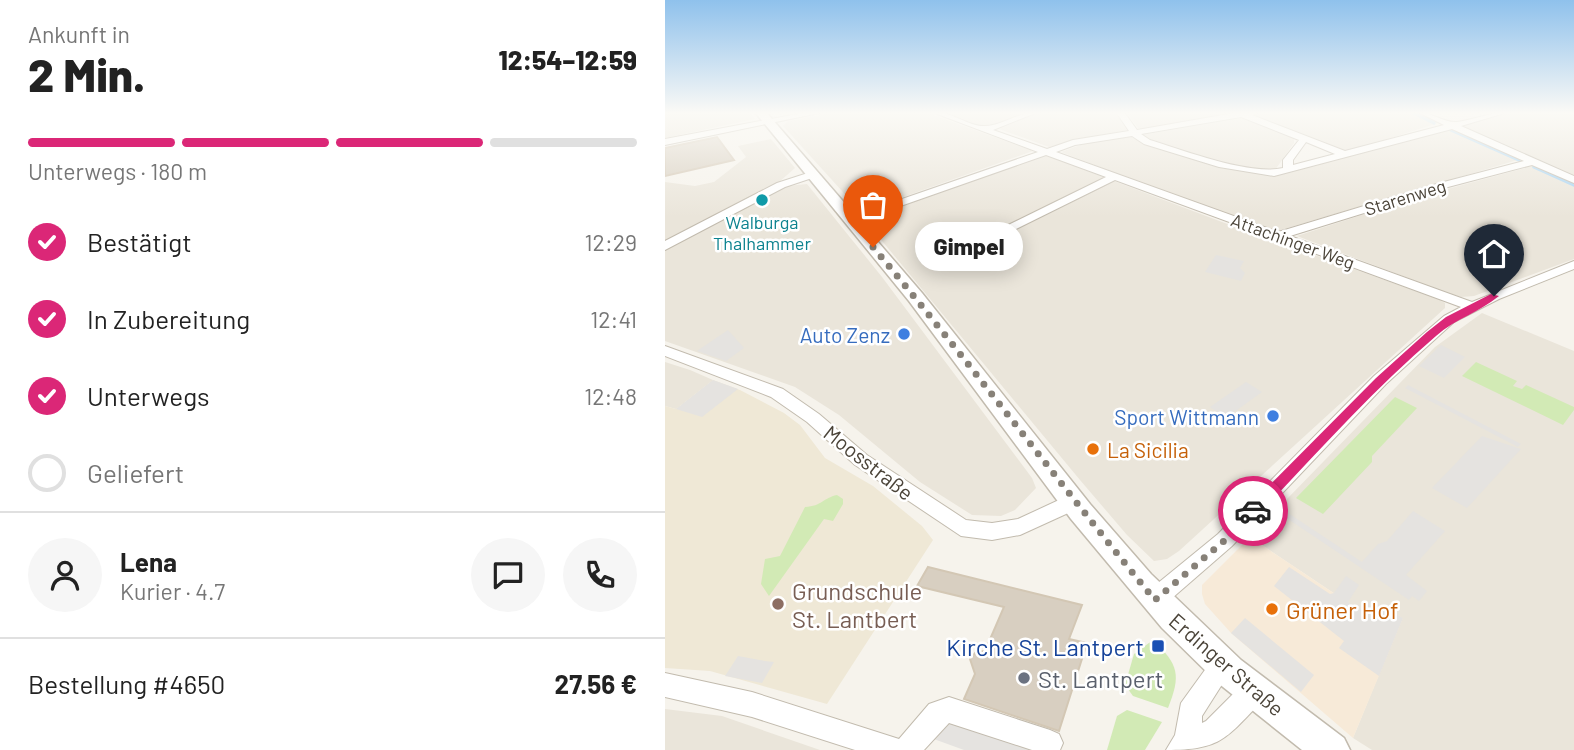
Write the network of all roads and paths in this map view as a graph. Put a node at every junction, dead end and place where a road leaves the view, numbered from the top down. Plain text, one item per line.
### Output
1 (790, 147) edge
2 (1036, 147) edge
3 (1065, 147) edge
4 (1163, 147) edge
5 (1298, 147) edge
6 (1324, 147) edge
7 (1369, 147) edge
8 (1498, 147) edge
9 (1047, 151) junction
10 (1344, 154) junction
11 (1532, 162) junction
12 (1288, 170) junction
13 (814, 174) junction
14 (1115, 177) junction
15 (1574, 180) edge
16 (851, 220) junction
17 (983, 233) dead end
18 (1279, 236) junction
19 (665, 246) edge
20 (1574, 265) edge
21 (1470, 306) junction
22 (665, 351) edge
23 (1074, 501) junction
24 (1155, 600) junction
25 (1223, 664) junction
26 (665, 685) edge
27 (1254, 691) junction
28 (1050, 743) dead end
29 (1183, 745) edge
30 (894, 750) edge
31 (907, 750) edge
32 (1332, 750) edge

1 - 13 street, Erdinger Straße
2 - 9 street, Attachinger Weg
3 - 9 street
4 - 12 street
5 - 12 street
6 - 10 street
7 - 10 street
8 - 11 street
9 - 14 street, Attachinger Weg
9 - 16 street
10 - 12 street
11 - 15 street
11 - 18 street, Starenweg
13 - 16 street, Erdinger Straße
13 - 19 street
14 - 17 street
14 - 18 street, Attachinger Weg
16 - 23 street, Erdinger Straße
18 - 21 street, Attachinger Weg
20 - 21 street
21 - 24 street
22 - 23 street, Moosstraße
23 - 24 street, Erdinger Straße
24 - 25 street, Erdinger Straße
25 - 27 street, Erdinger Straße
25 - 29 street
26 - 30 street
27 - 29 street
27 - 32 street, Erdinger Straße
28 - 31 street

